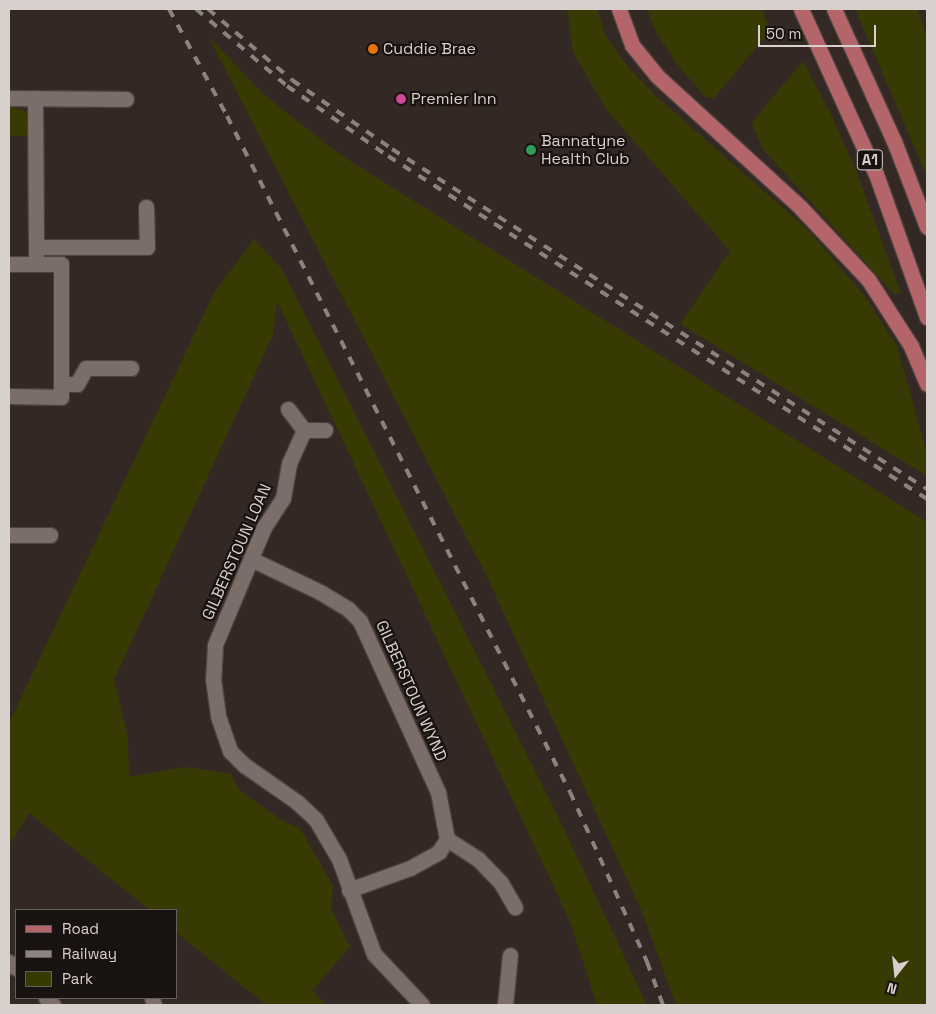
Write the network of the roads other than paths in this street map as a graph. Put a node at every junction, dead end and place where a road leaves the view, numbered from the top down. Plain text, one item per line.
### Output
1 (619, 9) edge
2 (801, 9) edge
3 (834, 9) edge
4 (9, 98) edge
5 (35, 98) junction
6 (126, 98) dead end
7 (146, 207) dead end
8 (927, 227) edge
9 (36, 247) junction
10 (9, 264) edge
11 (36, 264) junction
12 (927, 317) edge
13 (131, 368) dead end
14 (61, 384) junction
15 (927, 384) edge
16 (9, 396) edge
17 (288, 409) dead end
18 (304, 430) junction
19 (325, 430) dead end
20 (9, 535) edge
21 (50, 535) dead end
22 (251, 559) junction
23 (447, 839) junction
24 (349, 890) junction
25 (515, 907) dead end
26 (510, 955) dead end
27 (422, 1005) edge
28 (506, 1005) edge

1 - 15 main road
2 - 12 main road, A1
3 - 8 main road, A1
4 - 5 street
5 - 6 street
5 - 9 street
7 - 9 street
9 - 11 street
10 - 11 street
11 - 14 street
13 - 14 street
14 - 16 street
17 - 18 street
18 - 19 street
18 - 22 street, GILBERSTOUN LOAN
20 - 21 street
22 - 23 street, GILBERSTOUN WYND
22 - 24 street, GILBERSTOUN LOAN
23 - 24 street
23 - 25 street
24 - 27 street, GILBERSTOUN LOAN
26 - 28 street

